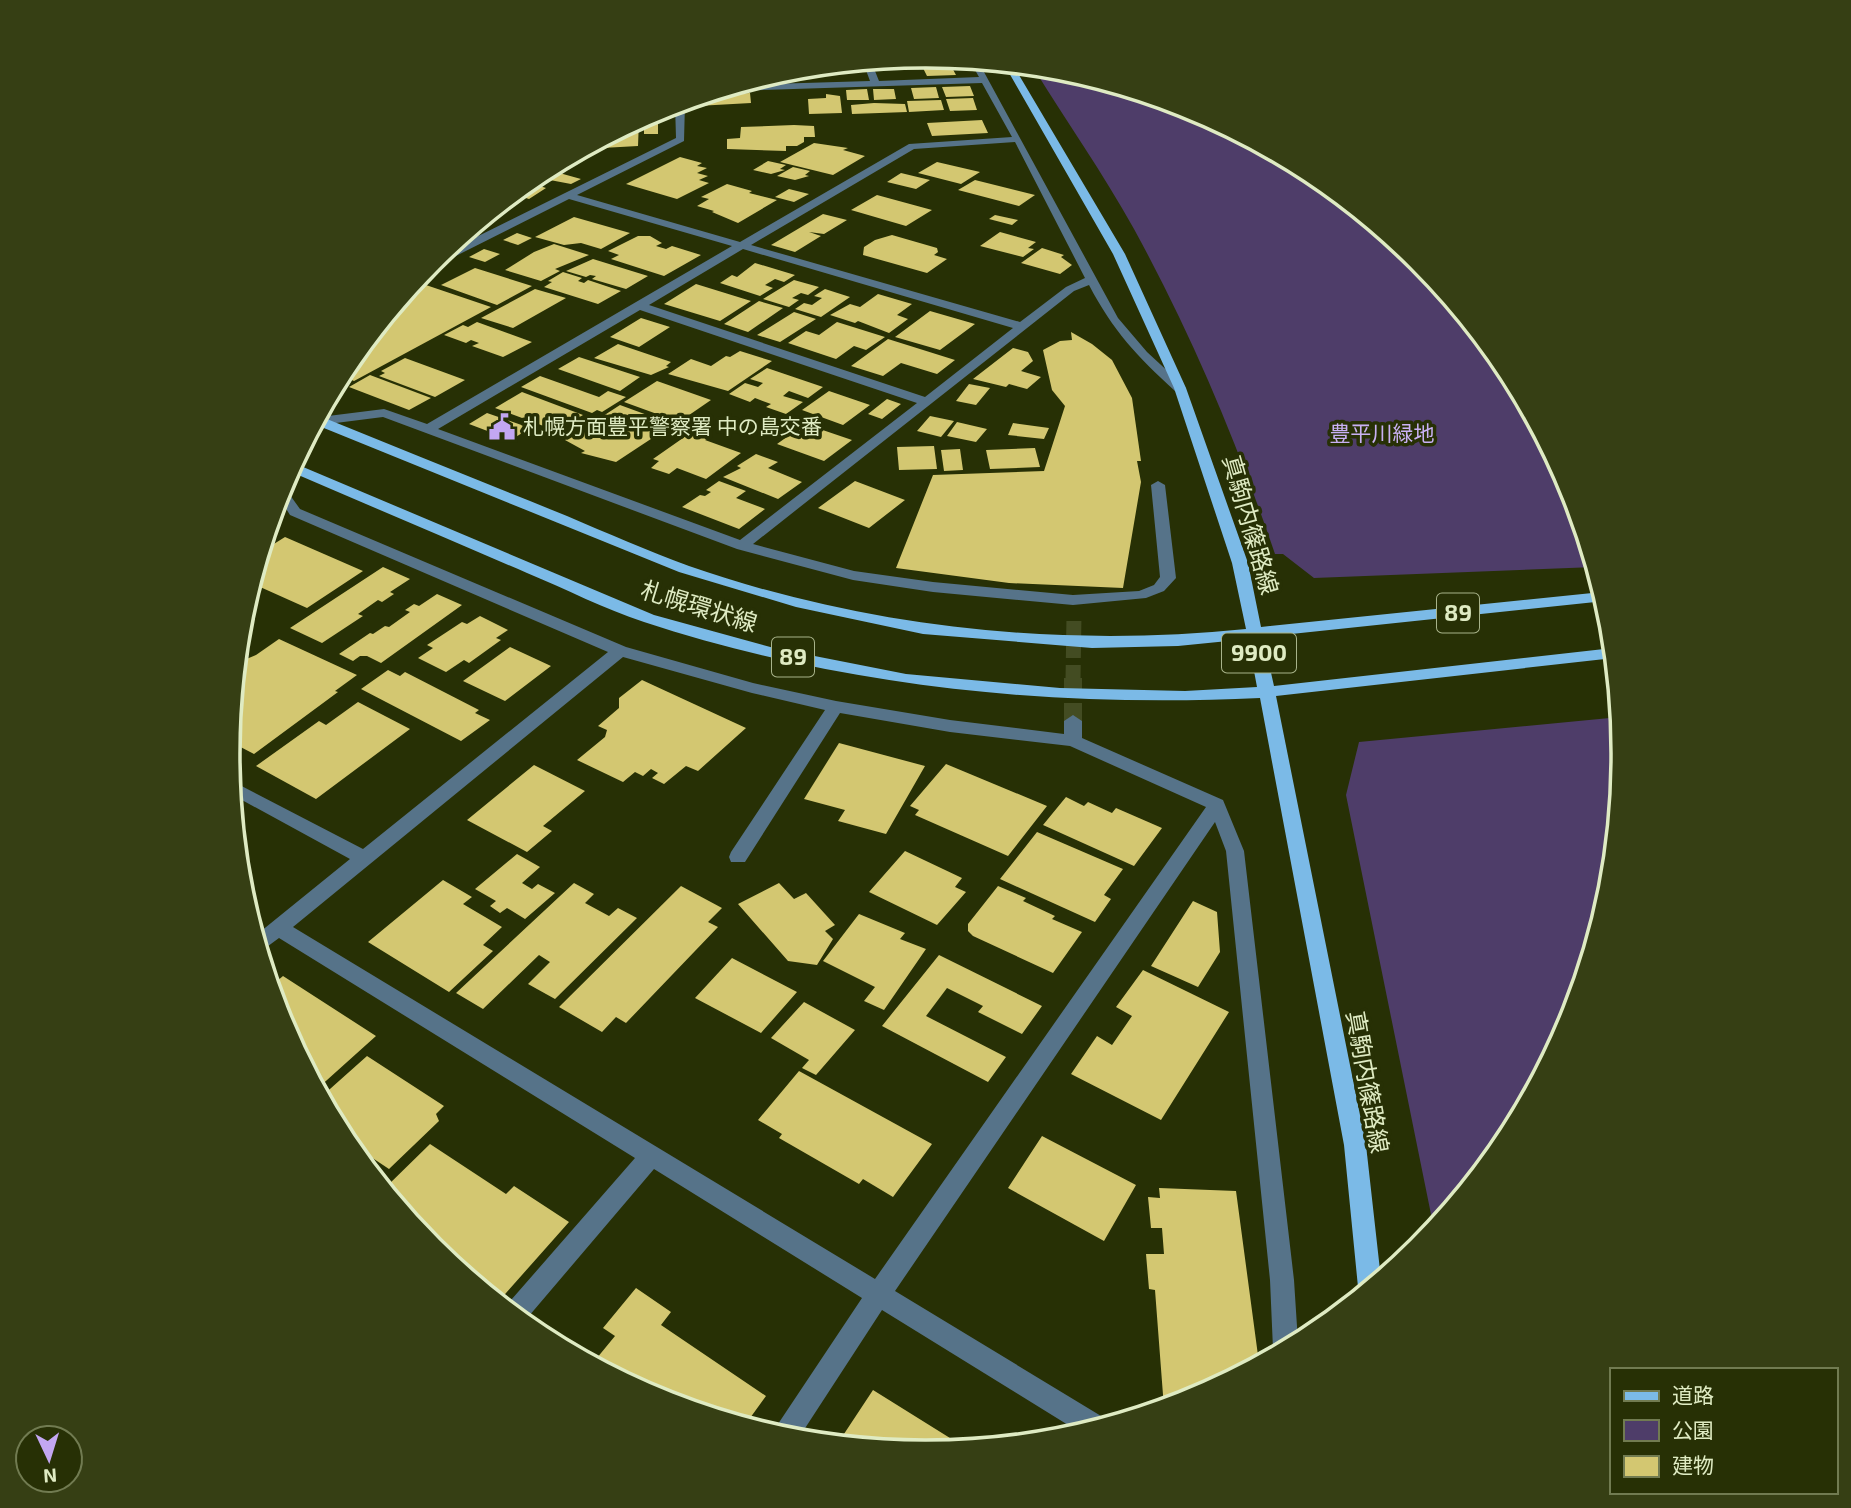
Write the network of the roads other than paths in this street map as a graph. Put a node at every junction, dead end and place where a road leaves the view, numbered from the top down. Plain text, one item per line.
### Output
1 (870, 71) edge
2 (979, 71) edge
3 (1014, 74) edge
4 (984, 80) junction
5 (875, 83) junction
6 (769, 87) edge
7 (680, 114) edge
8 (1018, 139) junction
9 (569, 196) junction
10 (738, 245) junction
11 (461, 250) edge
12 (1092, 279) junction
13 (638, 305) junction
14 (1021, 326) junction
15 (1180, 388) junction
16 (925, 401) junction
17 (328, 419) edge
18 (325, 423) edge
19 (428, 429) junction
20 (301, 471) edge
21 (1158, 485) dead end
22 (288, 501) edge
23 (742, 546) junction
24 (1593, 598) edge
25 (1255, 635) junction
26 (620, 651) junction
27 (1603, 654) edge
28 (1266, 692) junction
29 (836, 707) junction
30 (241, 791) edge
31 (1217, 806) junction
32 (738, 857) dead end
33 (363, 858) junction
34 (279, 928) junction
35 (265, 939) edge
36 (651, 1156) junction
37 (1369, 1277) edge
38 (879, 1293) junction
39 (521, 1307) edge
40 (1285, 1337) edge
41 (1085, 1421) edge
42 (791, 1427) edge

1 - 5 street
2 - 4 street
3 - 15 main road, 真駒内篠路線 / 9900
4 - 5 street
4 - 8 street
5 - 6 street
7 - 9 street
8 - 10 street
8 - 12 street
9 - 10 street
9 - 11 street
10 - 13 street
10 - 14 street
12 - 14 street
12 - 15 street
13 - 16 street
13 - 19 street
14 - 16 street
15 - 25 main road, 真駒内篠路線 / 9900
16 - 23 street
17 - 19 street
18 - 25 main road, 札幌環状線 / 89
19 - 23 street
20 - 28 main road, 札幌環状線 / 89
21 - 23 street
22 - 26 street
24 - 25 main road, 札幌環状線 / 89
25 - 28 main road, 真駒内篠路線 / 9900
26 - 29 street
26 - 33 street
27 - 28 main road, 札幌環状線 / 89
28 - 37 main road, 真駒内篠路線 / 9900
29 - 31 street
29 - 32 street
30 - 33 street
31 - 38 street
31 - 40 street
33 - 34 street
34 - 35 street
34 - 36 street
36 - 38 street
36 - 39 street
38 - 41 street
38 - 42 street

